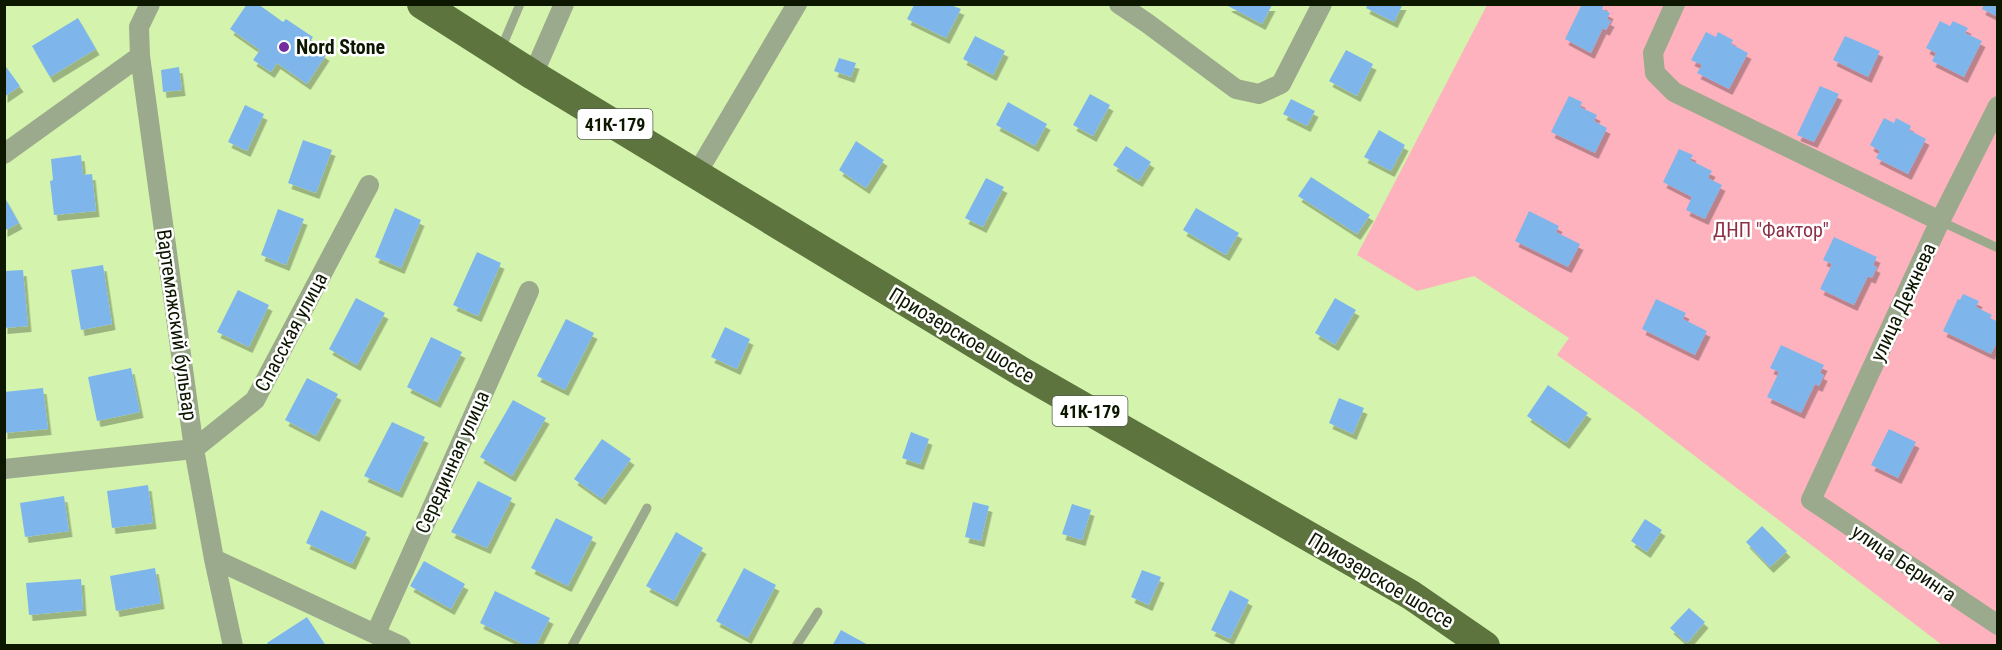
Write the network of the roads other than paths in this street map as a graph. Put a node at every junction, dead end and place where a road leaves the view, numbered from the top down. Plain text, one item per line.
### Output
1 (150, 4) edge
2 (422, 4) edge
3 (520, 4) edge
4 (564, 4) edge
5 (797, 4) edge
6 (1119, 4) edge
7 (1322, 4) edge
8 (1675, 4) edge
9 (499, 53) junction
10 (140, 56) junction
11 (534, 75) junction
12 (1998, 106) edge
13 (4, 154) edge
14 (697, 173) junction
15 (369, 185) dead end
16 (1940, 221) junction
17 (1998, 248) edge
18 (529, 291) dead end
19 (194, 449) junction
20 (4, 469) edge
21 (1811, 500) joint
22 (647, 508) dead end
23 (214, 559) junction
24 (818, 612) dead end
25 (1998, 625) edge
26 (376, 633) junction
27 (232, 645) edge
28 (401, 645) edge
29 (572, 645) edge
30 (796, 645) edge
31 (1485, 645) edge

1 - 10 street, Вартемяжский бульвар
2 - 9 main road, 41К-179
3 - 9 lane
4 - 11 street
5 - 14 street
6 - 7 street
8 - 16 street
9 - 11 main road, 41К-179
10 - 13 street
10 - 19 street, Вартемяжский бульвар
11 - 14 main road, Приозерское шоссе / 41К-179
12 - 16 street, улица Дежнева
14 - 31 main road, Приозерское шоссе / 41К-179
15 - 19 street, Спасская улица
16 - 17 lane
16 - 21 street, улица Дежнева
18 - 26 street, Серединная улица
19 - 20 street
19 - 23 street, Вартемяжский бульвар
21 - 25 street, улица Беринга
22 - 29 lane
23 - 26 street
23 - 27 street, Вартемяжский бульвар
24 - 30 lane
26 - 28 street

